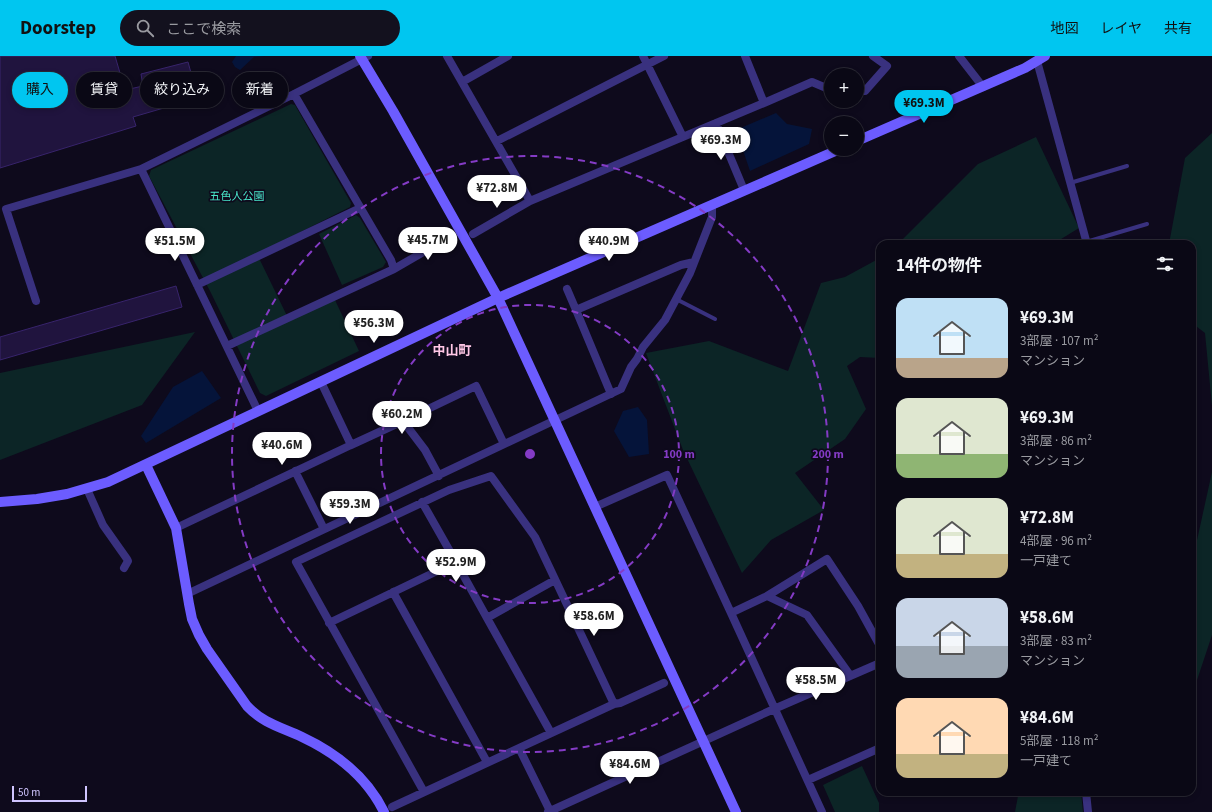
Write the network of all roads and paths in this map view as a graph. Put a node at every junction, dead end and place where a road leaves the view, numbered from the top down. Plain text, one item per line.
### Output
1 (447, 56) edge
2 (508, 56) edge
3 (643, 56) edge
4 (664, 56) edge
5 (745, 56) edge
6 (873, 56) edge
7 (959, 56) edge
8 (363, 57) edge
9 (1041, 59) edge
10 (647, 64) junction
11 (462, 82) junction
12 (824, 87) edge
13 (983, 87) junction
14 (864, 91) edge
15 (294, 94) junction
16 (764, 102) junction
17 (716, 123) junction
18 (683, 137) junction
19 (864, 138) edge
20 (497, 141) junction
21 (824, 156) edge
22 (1127, 166) dead end
23 (141, 169) junction
24 (1070, 182) junction
25 (744, 190) junction
26 (530, 201) junction
27 (712, 205) junction
28 (360, 208) junction
29 (1147, 224) dead end
30 (473, 234) dead end
31 (451, 236) dead end
32 (1085, 240) edge
33 (1096, 240) edge
34 (694, 262) junction
35 (394, 269) junction
36 (197, 285) junction
37 (567, 289) dead end
38 (498, 298) junction
39 (676, 299) junction
40 (36, 301) dead end
41 (576, 310) junction
42 (715, 319) dead end
43 (227, 346) junction
44 (321, 382) junction
45 (611, 394) junction
46 (258, 410) junction
47 (554, 420) junction
48 (403, 421) junction
49 (504, 444) junction
50 (351, 445) junction
51 (146, 464) junction
52 (295, 471) junction
53 (439, 476) junction
54 (87, 489) junction
55 (0, 502) edge
56 (422, 502) junction
57 (595, 507) junction
58 (176, 528) junction
59 (324, 529) junction
60 (456, 562) junction
61 (124, 568) dead end
62 (555, 580) junction
63 (393, 592) junction
64 (187, 594) junction
65 (767, 596) junction
66 (731, 613) junction
67 (486, 618) junction
68 (329, 623) junction
69 (876, 639) edge
70 (876, 665) edge
71 (850, 675) junction
72 (664, 683) dead end
73 (614, 704) junction
74 (774, 709) junction
75 (551, 733) junction
76 (702, 741) junction
77 (519, 748) junction
78 (876, 750) edge
79 (487, 762) junction
80 (808, 780) junction
81 (424, 792) junction
82 (1086, 796) edge
83 (388, 810) edge
84 (549, 812) edge
85 (736, 812) edge
86 (822, 812) edge
87 (1088, 812) edge

1 - 11 street
2 - 11 street
3 - 10 street
4 - 10 street
5 - 16 street
6 - 14 street
7 - 13 street
8 - 15 street
8 - 38 street
9 - 13 street
9 - 24 street
10 - 18 street
10 - 20 street
11 - 20 street
12 - 16 street
13 - 19 street
15 - 23 street
15 - 28 street
16 - 17 street
17 - 18 street
17 - 25 street
18 - 26 street
20 - 26 street
21 - 25 street
22 - 24 lane
23 - 36 street
23 - 40 street
24 - 32 street
25 - 27 street
26 - 30 street
27 - 34 street
27 - 38 street
28 - 35 street
28 - 36 street
29 - 33 lane
31 - 35 street
34 - 39 street
34 - 41 street
35 - 43 street
36 - 43 street
37 - 41 street
38 - 44 street
38 - 47 street
39 - 42 lane
39 - 45 street
41 - 45 street
43 - 46 street
44 - 46 street
44 - 50 street
45 - 47 street
46 - 51 street
47 - 49 street
47 - 57 street
48 - 49 street
48 - 50 street
48 - 53 street
49 - 53 street
50 - 52 street
51 - 54 street
51 - 58 street
52 - 58 street
52 - 59 street
53 - 59 street
54 - 55 street
54 - 61 street
56 - 60 street
56 - 62 street
56 - 68 street
57 - 66 street
57 - 76 street
58 - 64 street
59 - 64 street
60 - 63 street
60 - 67 street
62 - 67 street
62 - 73 street
63 - 68 street
63 - 79 street
64 - 83 street
65 - 66 street
65 - 69 street
65 - 71 street
66 - 74 street
67 - 75 street
68 - 81 street
70 - 71 street
71 - 74 street
72 - 73 street
73 - 75 street
74 - 76 street
74 - 80 street
75 - 77 street
76 - 84 street
76 - 85 street
77 - 79 street
77 - 84 street
78 - 80 street
79 - 81 street
80 - 86 street
81 - 83 street
82 - 87 street

